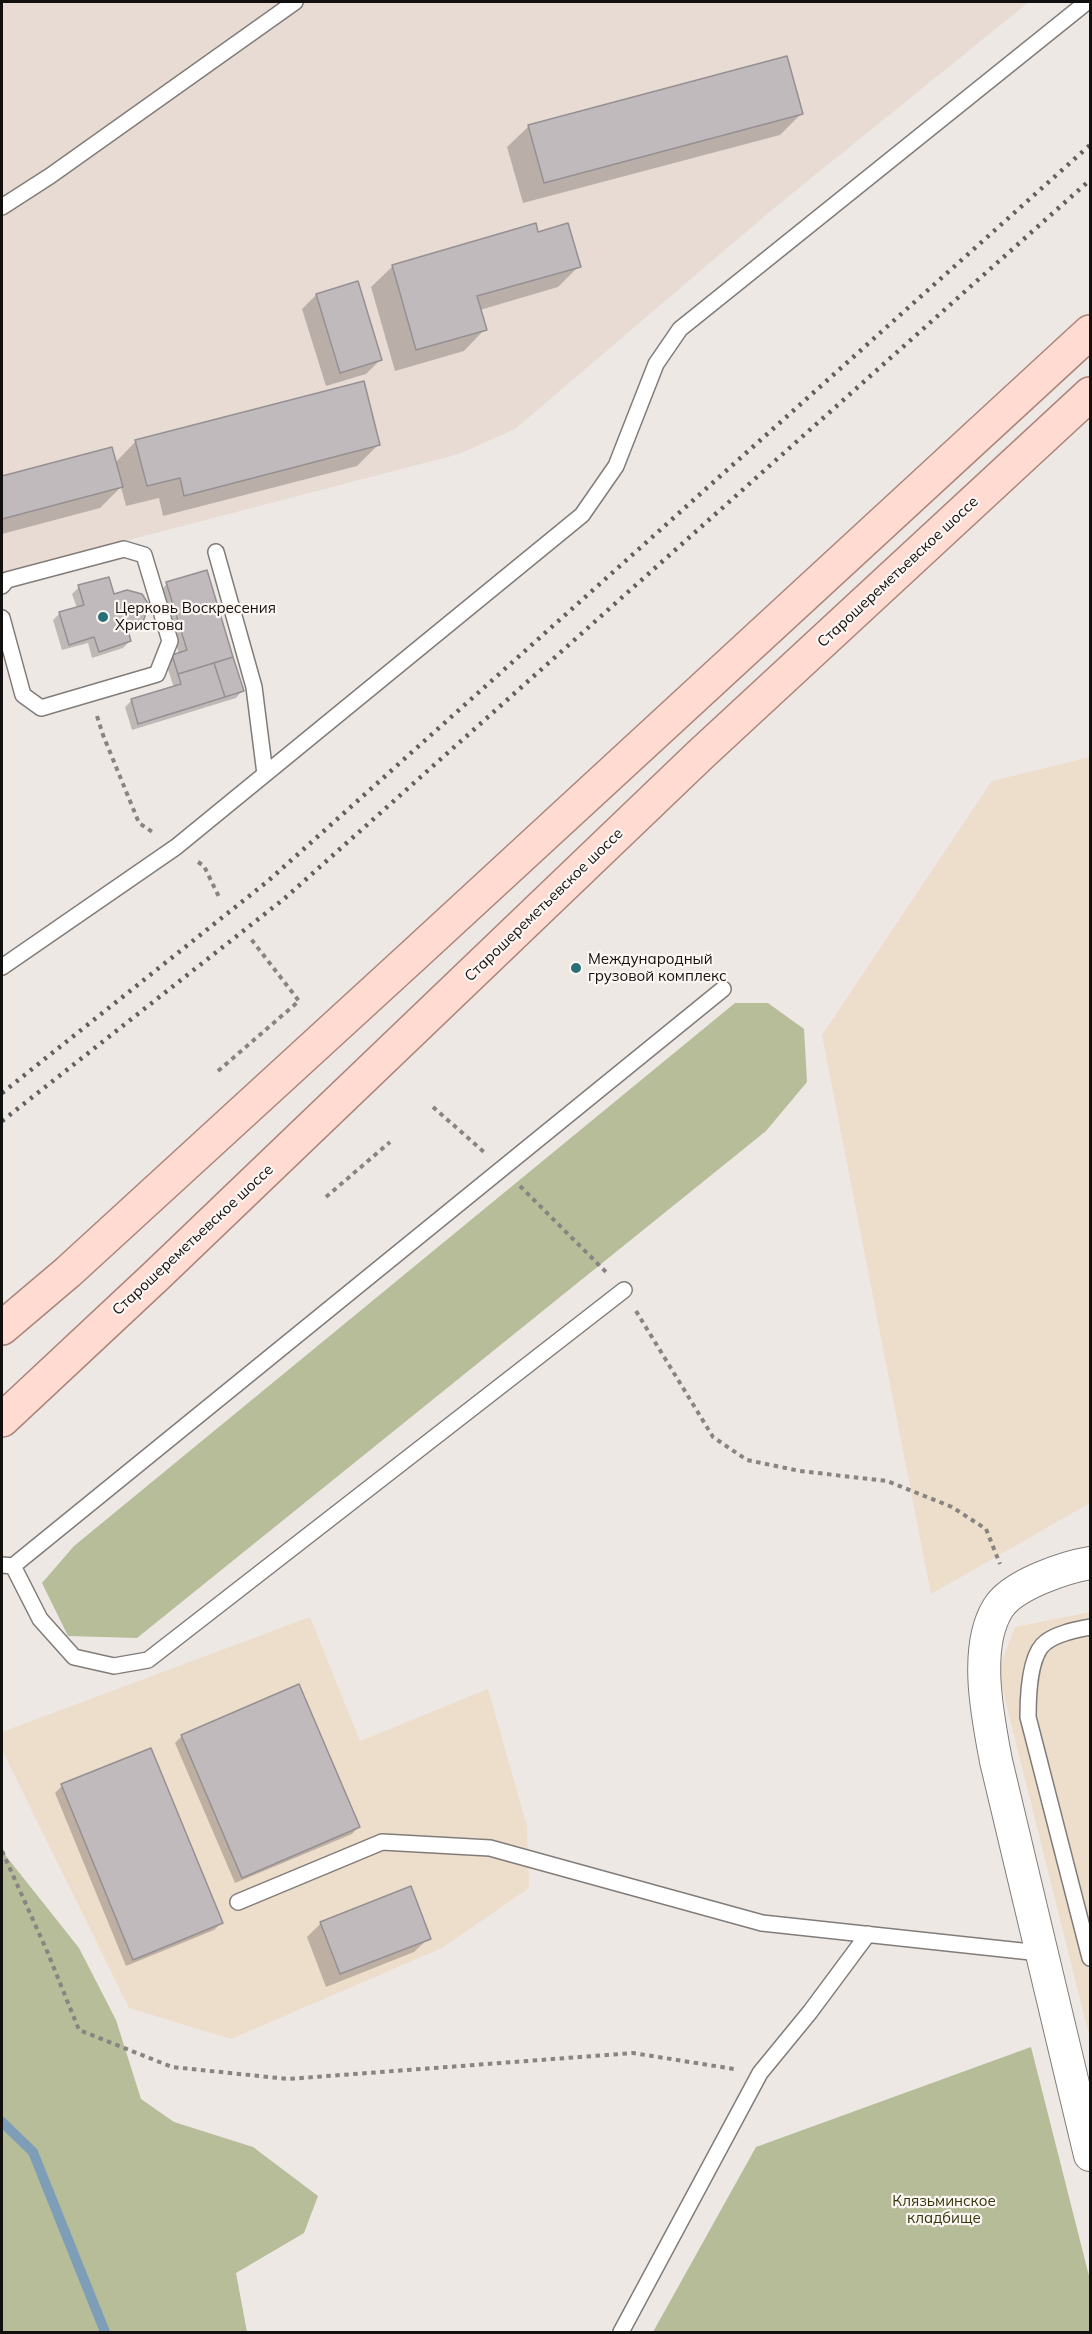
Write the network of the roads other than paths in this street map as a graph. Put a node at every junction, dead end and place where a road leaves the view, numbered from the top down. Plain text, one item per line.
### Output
1 (295, 2) edge
2 (1088, 2) edge
3 (2, 207) edge
4 (1090, 332) edge
5 (1090, 394) edge
6 (216, 552) dead end
7 (2, 586) edge
8 (2, 618) edge
9 (4, 638) edge
10 (265, 774) junction
11 (2, 967) edge
12 (723, 988) dead end
13 (624, 1290) road end
14 (2, 1328) edge
15 (2, 1420) edge
16 (1090, 1563) edge
17 (7, 1566) edge
18 (1090, 1627) edge
19 (238, 1902) dead end
20 (868, 1934) junction
21 (1040, 1953) junction
22 (1090, 1958) edge
23 (1090, 2155) edge
24 (621, 2332) edge

1 - 3 lane
2 - 10 lane
4 - 14 main road
5 - 15 main road, Старошереметьевское шоссе
6 - 10 lane
7 - 9 lane
8 - 9 lane
10 - 11 lane
12 - 17 lane
13 - 17 lane
16 - 21 street
18 - 22 lane
19 - 20 lane
20 - 21 lane
20 - 24 lane
21 - 23 street

